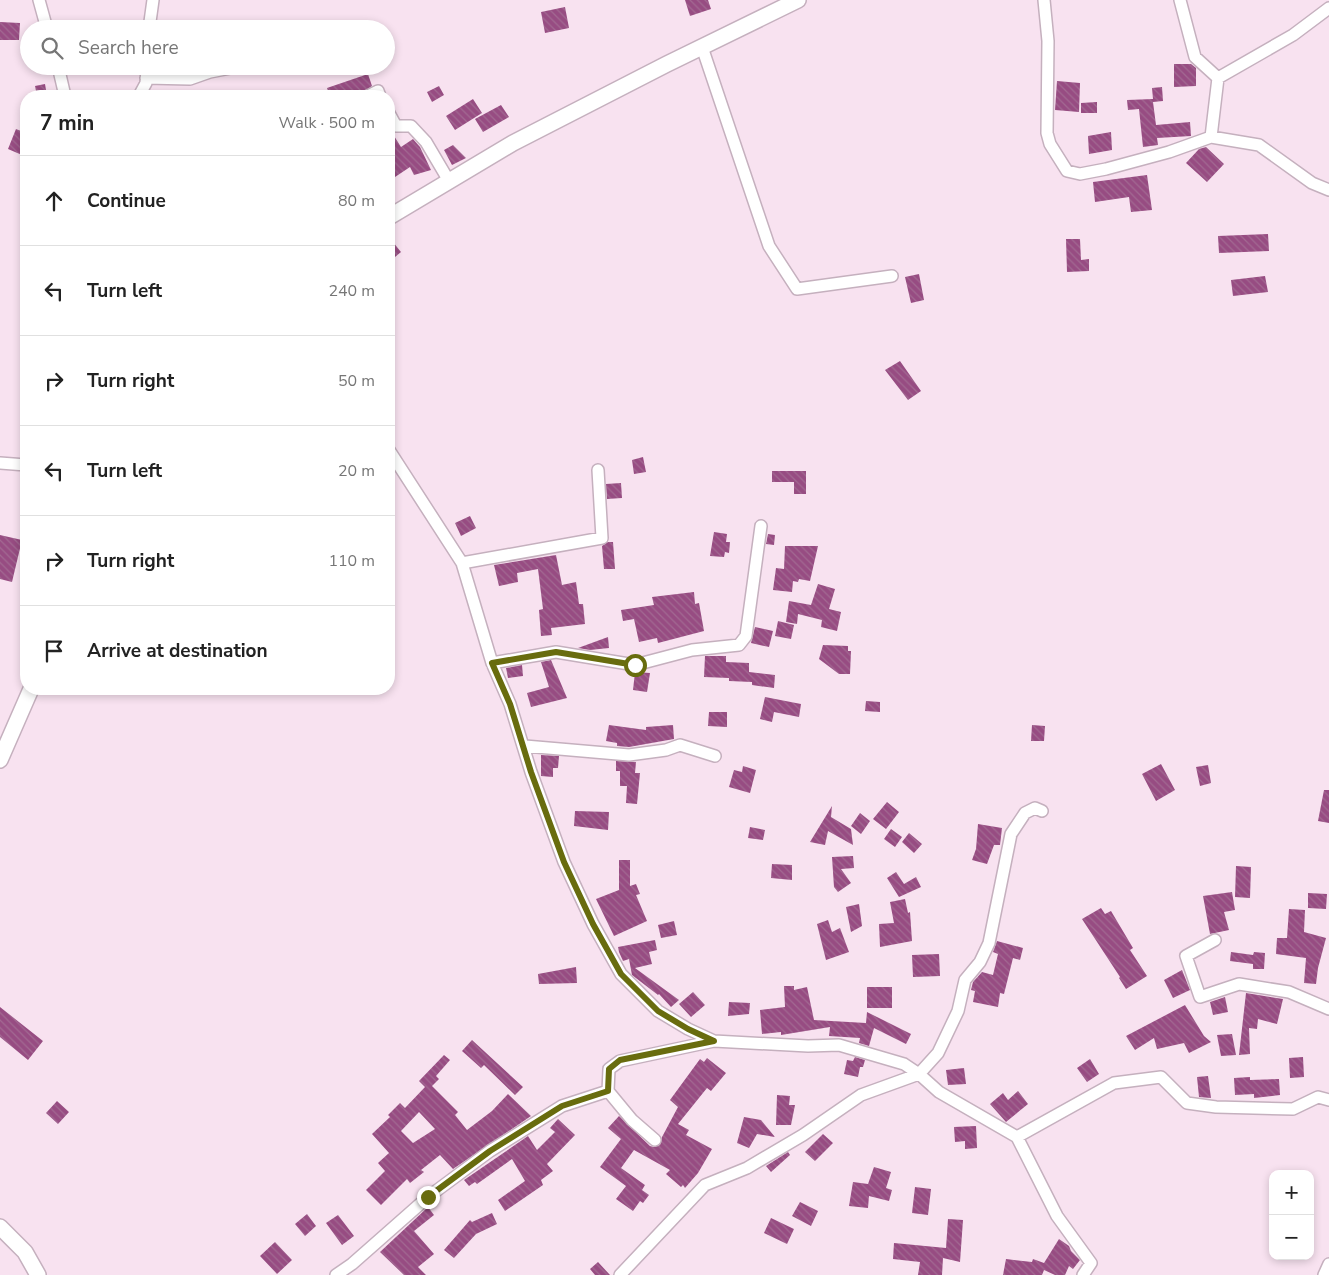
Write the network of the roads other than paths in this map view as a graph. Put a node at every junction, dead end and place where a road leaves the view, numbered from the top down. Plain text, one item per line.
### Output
1 (39, 0) edge
2 (153, 0) edge
3 (798, 0) edge
4 (1044, 0) edge
5 (1180, 0) edge
6 (1329, 8) edge
7 (45, 20) edge
8 (151, 20) edge
9 (702, 47) junction
10 (60, 75) edge
11 (146, 75) edge
12 (201, 75) edge
13 (146, 78) junction
14 (1218, 78) junction
15 (64, 90) edge
16 (141, 90) edge
17 (395, 124) edge
18 (1211, 137) junction
19 (449, 181) junction
20 (1329, 190) edge
21 (395, 213) edge
22 (892, 276) dead end
23 (395, 459) edge
24 (0, 463) edge
25 (20, 465) edge
26 (598, 470) dead end
27 (761, 526) dead end
28 (462, 563) junction
29 (492, 663) junction
30 (28, 695) edge
31 (524, 746) junction
32 (715, 756) dead end
33 (0, 760) edge
34 (1042, 811) dead end
35 (1215, 940) dead end
36 (1329, 1009) edge
37 (714, 1041) junction
38 (919, 1074) junction
39 (608, 1091) junction
40 (1329, 1100) edge
41 (1017, 1137) junction
42 (655, 1140) dead end
43 (0, 1227) edge
44 (1329, 1264) edge
45 (38, 1275) edge
46 (336, 1275) edge
47 (620, 1275) edge
48 (1083, 1275) edge
49 (1324, 1275) edge

1 - 7 street
2 - 8 street
3 - 9 street
4 - 18 street
5 - 14 street
6 - 14 street
9 - 19 street
9 - 22 street
10 - 15 street
11 - 13 street
12 - 13 street
13 - 16 street
14 - 18 street
17 - 19 street
18 - 20 street
19 - 21 street
23 - 28 street
24 - 25 street
26 - 28 street
27 - 29 street
28 - 29 street
29 - 31 street
30 - 33 street
31 - 32 street
31 - 37 street
34 - 38 street
35 - 36 street
37 - 38 street
37 - 39 street
38 - 41 street
38 - 47 street
39 - 42 street
39 - 46 street
40 - 41 street
41 - 48 street
43 - 45 street
44 - 49 street

